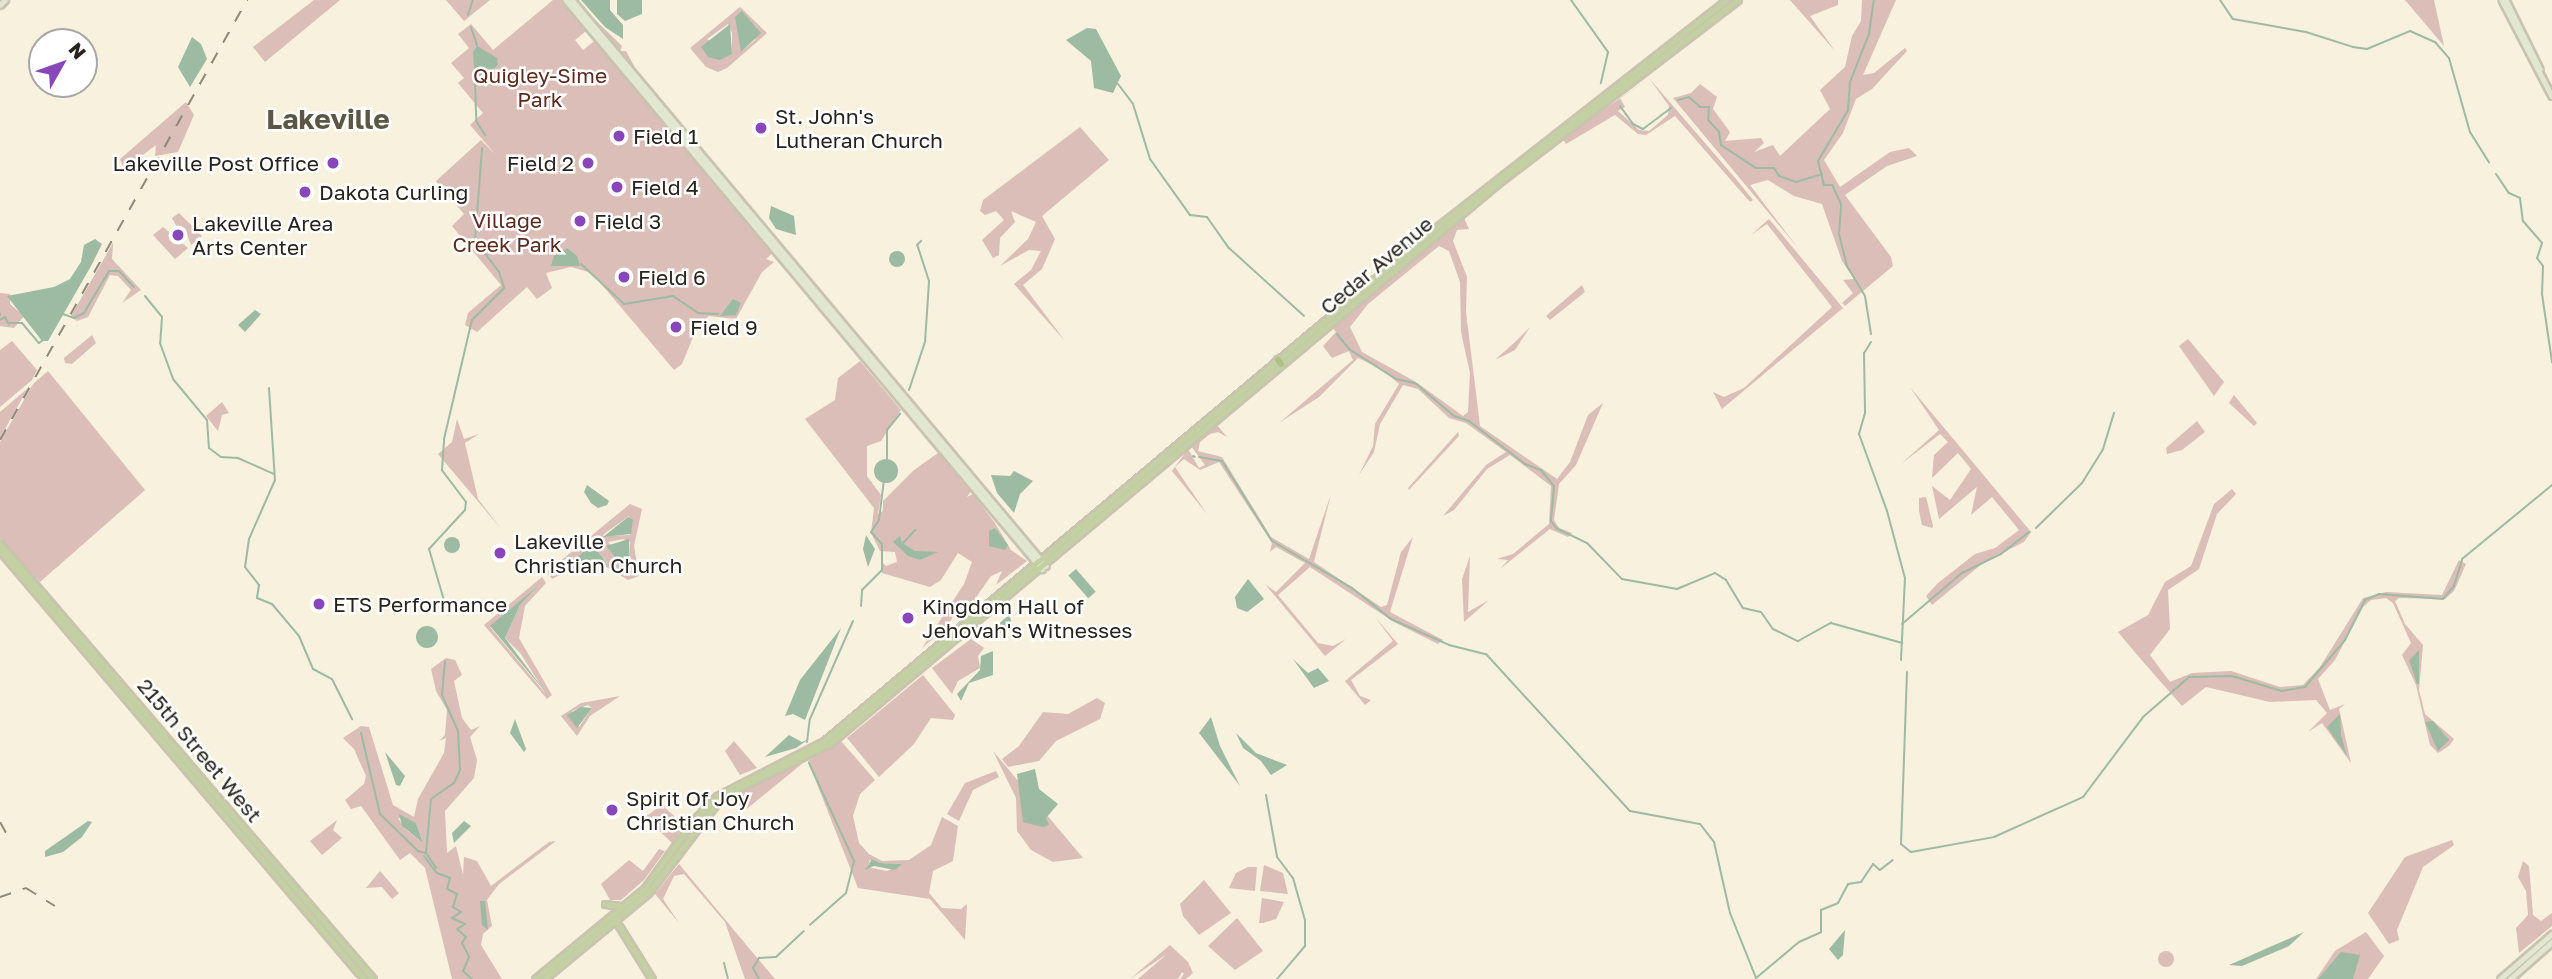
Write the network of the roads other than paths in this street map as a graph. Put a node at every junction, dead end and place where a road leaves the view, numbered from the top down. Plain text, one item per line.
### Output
1 (566, 0) edge
2 (572, 0) edge
3 (1726, 0) edge
4 (1738, 0) edge
5 (2504, 0) edge
6 (2552, 93) edge
7 (1280, 362) junction
8 (0, 544) edge
9 (0, 551) edge
10 (1042, 565) junction
11 (136, 703) junction
12 (605, 904) dead end
13 (627, 904) junction
14 (614, 918) junction
15 (601, 932) junction
16 (2552, 934) edge
17 (625, 935) junction
18 (2552, 942) edge
19 (338, 943) junction
20 (364, 979) edge
21 (373, 979) edge
22 (536, 979) edge
23 (544, 979) edge
24 (652, 979) edge
25 (2500, 979) edge
26 (2510, 979) edge

1 - 10 main road
2 - 10 main road
3 - 7 main road, Cedar Avenue
4 - 7 main road, Cedar Avenue
5 - 6 main road
7 - 10 main road, Cedar Avenue
8 - 11 main road, 215th Street West
9 - 11 main road, 215th Street West
10 - 13 main road
10 - 14 main road
11 - 19 main road, 215th Street West
11 - 19 main road, 215th Street West
12 - 13 main road
13 - 14 main road
14 - 15 main road
14 - 17 main road
14 - 22 main road
15 - 17 main road
15 - 23 main road
16 - 25 main road
17 - 24 main road
18 - 26 main road
19 - 20 main road, 215th Street West
19 - 21 main road

